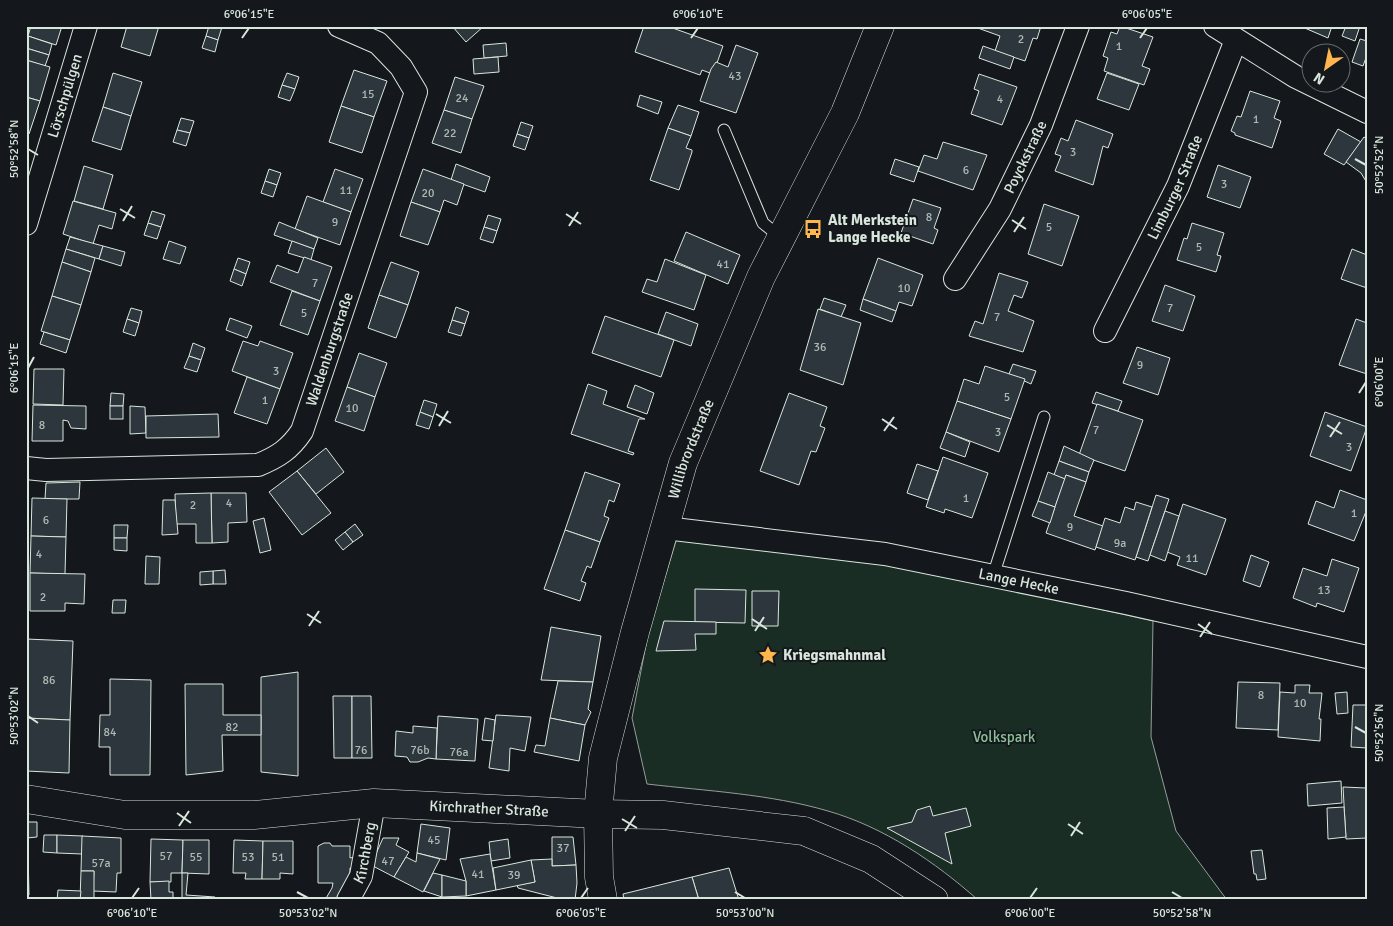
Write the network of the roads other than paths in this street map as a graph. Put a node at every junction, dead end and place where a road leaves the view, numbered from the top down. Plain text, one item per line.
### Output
1 (86, 26) edge
2 (339, 26) edge
3 (880, 26) edge
4 (1078, 26) edge
5 (1215, 26) edge
6 (1236, 40) junction
7 (1367, 112) edge
8 (724, 130) dead end
9 (26, 224) edge
10 (780, 237) junction
11 (955, 279) dead end
12 (1105, 331) dead end
13 (1044, 418) dead end
14 (26, 468) edge
15 (665, 528) junction
16 (993, 576) junction
17 (1367, 657) edge
18 (26, 799) edge
19 (374, 803) junction
20 (598, 814) junction
21 (348, 900) edge
22 (603, 900) edge
23 (934, 900) edge

1 - 9 street, Lörschpülgen
2 - 14 street, Waldenburgstraße
3 - 10 main road, Willibrordstraße
4 - 11 street, Poyckstraße
5 - 6 street
6 - 7 street
6 - 12 street, Limburger Straße
8 - 10 lane
10 - 15 main road, Willibrordstraße
13 - 16 lane
15 - 16 street, Lange Hecke
15 - 20 main road, Willibrordstraße
16 - 17 street, Lange Hecke
18 - 19 main road, Kirchrather Straße
19 - 20 main road, Kirchrather Straße
19 - 21 street, Kirchberg
20 - 22 main road, Willibrordstraße
20 - 23 main road, Kirchrather Straße

